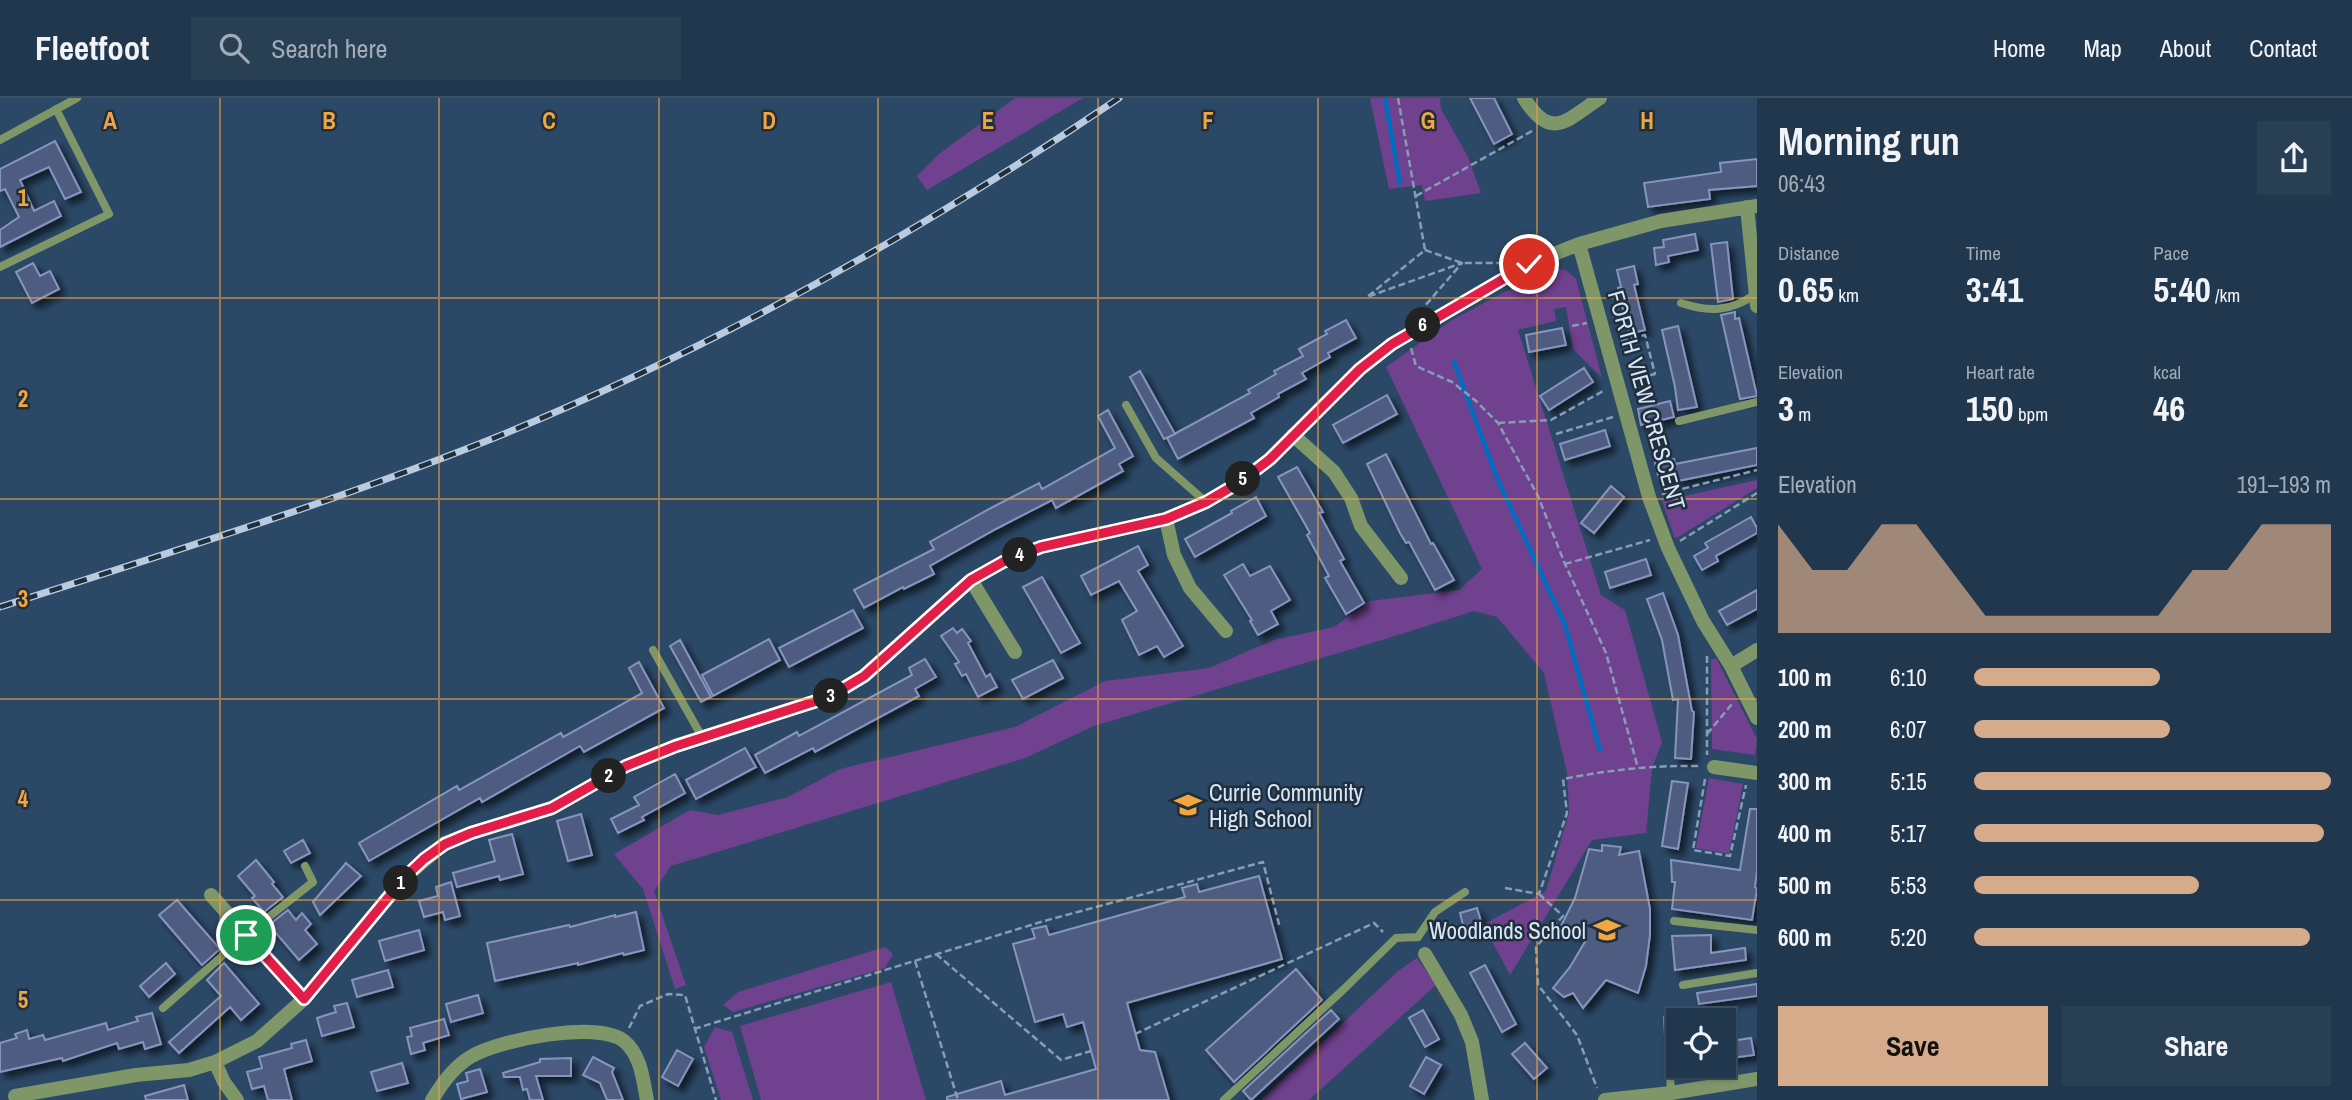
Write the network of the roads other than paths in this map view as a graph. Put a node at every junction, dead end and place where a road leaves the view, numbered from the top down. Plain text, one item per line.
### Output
1 (77, 98) edge
2 (1524, 98) edge
3 (1600, 98) edge
4 (55, 109) junction
5 (0, 140) edge
6 (1752, 207) edge
7 (1579, 244) junction
8 (0, 267) edge
9 (1756, 300) edge
10 (1681, 303) dead end
11 (1757, 402) edge
12 (1126, 405) dead end
13 (1679, 421) dead end
14 (1293, 435) junction
15 (1206, 502) junction
16 (1166, 519) junction
17 (1401, 578) dead end
18 (971, 580) junction
19 (1226, 631) dead end
20 (653, 650) dead end
21 (1757, 650) edge
22 (1014, 652) dead end
23 (1731, 666) junction
24 (1757, 718) edge
25 (702, 737) junction
26 (1714, 766) road end
27 (1757, 773) edge
28 (305, 866) dead end
29 (1465, 892) dead end
30 (211, 895) dead end
31 (1674, 921) dead end
32 (1757, 930) edge
33 (246, 935) junction
34 (1418, 937) junction
35 (1425, 954) joint
36 (1757, 974) edge
37 (1683, 985) dead end
38 (304, 999) junction
39 (163, 1008) dead end
40 (215, 1062) junction
41 (1670, 1078) edge
42 (1757, 1079) edge
43 (1671, 1093) junction
44 (15, 1096) dead end
45 (237, 1100) edge
46 (432, 1100) edge
47 (647, 1100) edge
48 (1224, 1100) edge
49 (1482, 1100) edge
50 (1605, 1100) edge

1 - 4 lane
2 - 3 street
4 - 5 lane
4 - 8 lane
6 - 7 street
6 - 9 street
7 - 14 street
7 - 23 street, FORTH VIEW CRESCENT
9 - 10 lane
11 - 13 lane
12 - 15 lane
14 - 15 street
14 - 17 street
15 - 16 street
16 - 18 street
16 - 19 street
18 - 22 street
18 - 25 street
20 - 25 lane
21 - 23 street
23 - 24 street, FORTH VIEW CRESCENT
25 - 38 street
26 - 27 street
28 - 33 lane
29 - 34 lane
30 - 33 street
31 - 32 lane
33 - 38 street
33 - 39 lane
34 - 35 lane
34 - 48 lane
35 - 49 street
36 - 37 lane
38 - 40 street
40 - 44 street
40 - 45 street
41 - 43 lane
42 - 43 street
43 - 50 street
46 - 47 street

